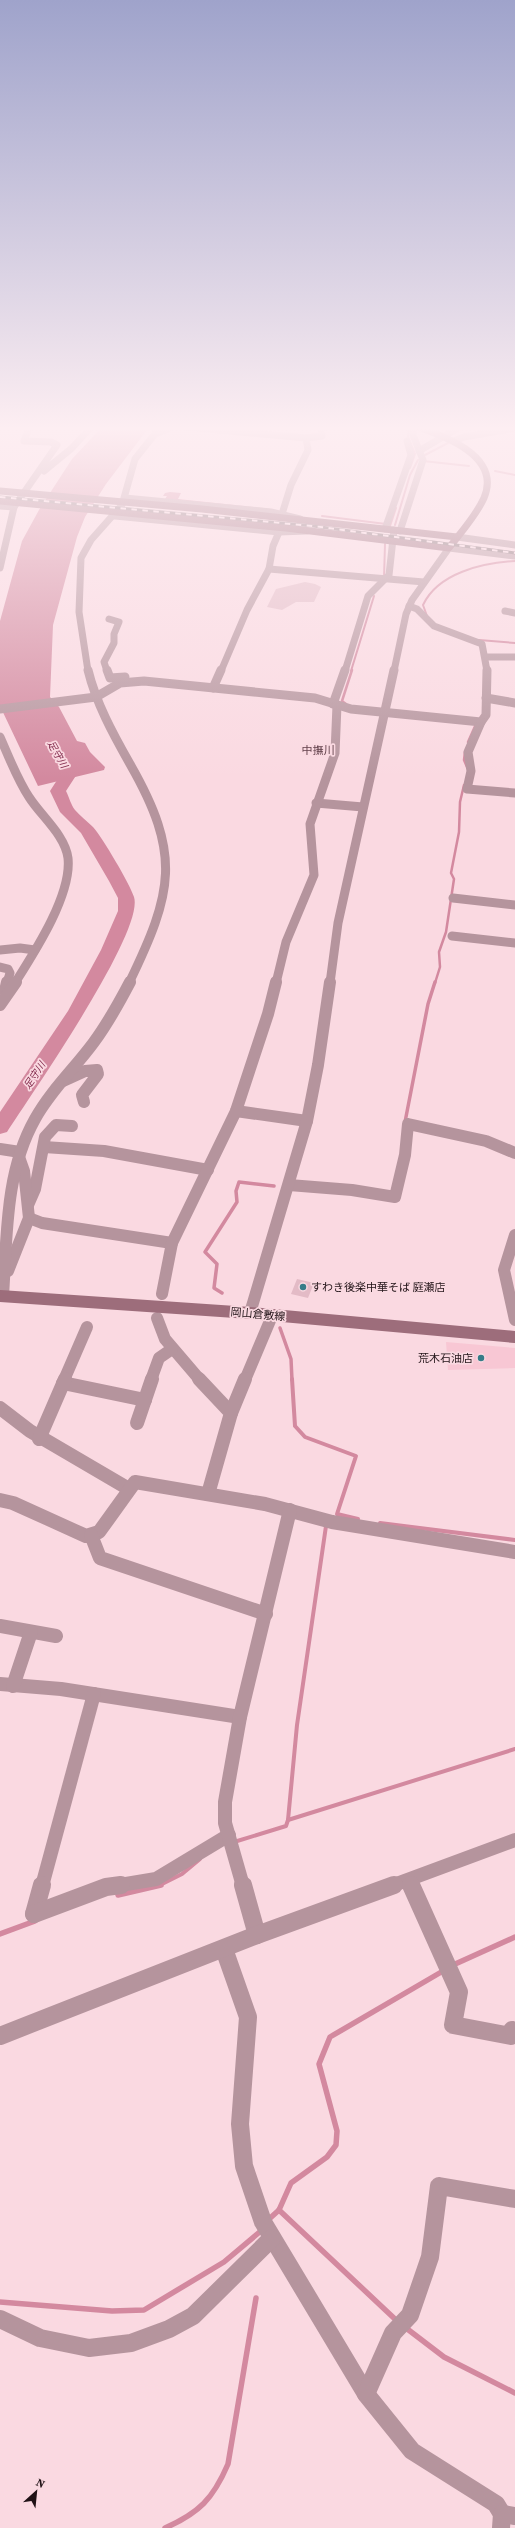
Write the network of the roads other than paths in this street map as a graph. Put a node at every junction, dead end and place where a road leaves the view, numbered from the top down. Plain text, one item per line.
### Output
1 (7, 543) edge
2 (91, 543) edge
3 (274, 543) edge
4 (391, 543) edge
5 (407, 543) edge
6 (452, 543) edge
7 (500, 543) edge
8 (515, 545) edge
9 (449, 548) junction
10 (515, 556) edge
11 (0, 568) edge
12 (269, 569) junction
13 (388, 579) junction
14 (424, 582) junction
15 (409, 606) junction
16 (505, 611) dead end
17 (515, 613) edge
18 (109, 619) dead end
19 (487, 657) junction
20 (515, 657) edge
21 (159, 683) junction
22 (213, 688) junction
23 (95, 698) junction
24 (486, 698) junction
25 (515, 703) edge
26 (335, 705) junction
27 (0, 709) edge
28 (385, 711) junction
29 (479, 721) junction
30 (0, 737) edge
31 (515, 793) edge
32 (316, 803) junction
33 (363, 807) junction
34 (453, 898) dead end
35 (515, 905) edge
36 (452, 936) dead end
37 (515, 943) edge
38 (0, 950) edge
39 (35, 950) junction
40 (0, 967) edge
41 (1, 1004) edge
42 (63, 1081) junction
43 (84, 1102) dead end
44 (236, 1111) junction
45 (307, 1121) junction
46 (72, 1126) dead end
47 (44, 1146) junction
48 (0, 1149) edge
49 (18, 1153) junction
50 (515, 1153) edge
51 (208, 1170) junction
52 (289, 1185) junction
53 (28, 1206) junction
54 (29, 1218) junction
55 (515, 1235) edge
56 (172, 1243) junction
57 (2, 1292) edge
58 (162, 1294) dead end
59 (250, 1313) junction
60 (272, 1316) junction
61 (156, 1318) dead end
62 (515, 1320) edge
63 (87, 1327) dead end
64 (515, 1337) edge
65 (172, 1349) junction
66 (63, 1383) junction
67 (145, 1400) junction
68 (0, 1408) edge
69 (231, 1413) junction
70 (137, 1423) dead end
71 (39, 1439) junction
72 (129, 1489) junction
73 (208, 1494) junction
74 (0, 1500) edge
75 (290, 1510) junction
76 (91, 1535) junction
77 (515, 1552) edge
78 (266, 1614) junction
79 (0, 1626) edge
80 (31, 1632) junction
81 (56, 1636) dead end
82 (7, 1685) edge
83 (94, 1694) junction
84 (240, 1717) junction
85 (230, 1840) junction
86 (515, 1840) edge
87 (410, 1881) junction
88 (257, 1935) junction
89 (224, 1949) junction
90 (515, 2031) edge
91 (0, 2036) edge
92 (515, 2199) edge
93 (267, 2230) junction
94 (0, 2320) edge
95 (366, 2394) junction
96 (506, 2519) edge

1 - 11 street
2 - 23 street
3 - 12 street
4 - 13 street
5 - 9 main road
6 - 9 main road
7 - 8 street
9 - 10 street
9 - 14 street
12 - 13 street
12 - 22 street
13 - 14 street
13 - 26 street
14 - 15 street
15 - 19 street
15 - 28 street
16 - 17 street
18 - 21 street
19 - 20 street
19 - 24 street
21 - 22 street
21 - 23 street
22 - 26 street
23 - 27 street
23 - 42 street
24 - 25 street
24 - 29 street
26 - 28 street
26 - 32 street
28 - 29 street
28 - 33 street
29 - 31 street
30 - 39 street
32 - 33 street
32 - 44 street
33 - 45 street
34 - 35 street
36 - 37 street
38 - 39 street
39 - 41 street
40 - 41 street
42 - 43 street
42 - 49 street
44 - 45 street
44 - 51 street
45 - 52 street
46 - 47 street
47 - 51 street
47 - 53 street
48 - 49 street
49 - 53 street
49 - 57 street
50 - 52 street
51 - 56 street
52 - 59 street
53 - 54 street
54 - 56 street
54 - 57 street
55 - 62 street
56 - 58 street
57 - 59 main road, 岡山倉敷線
59 - 60 main road, 岡山倉敷線
60 - 64 main road, 岡山倉敷線
60 - 69 street
61 - 65 street
63 - 66 street
65 - 67 street
65 - 69 street
66 - 67 street
66 - 71 street
67 - 70 street
68 - 71 street
69 - 73 street
71 - 72 street
72 - 73 street
72 - 76 street
73 - 75 street
74 - 76 street
75 - 77 street
75 - 78 street
76 - 78 street
78 - 84 street
79 - 80 street
80 - 81 street
80 - 82 street
82 - 83 street
83 - 84 street
83 - 85 street
84 - 85 street
85 - 88 street
86 - 87 street
87 - 88 street
87 - 90 street
88 - 89 street
89 - 91 street
89 - 93 street
92 - 95 street
93 - 94 street
93 - 95 street
95 - 96 street

